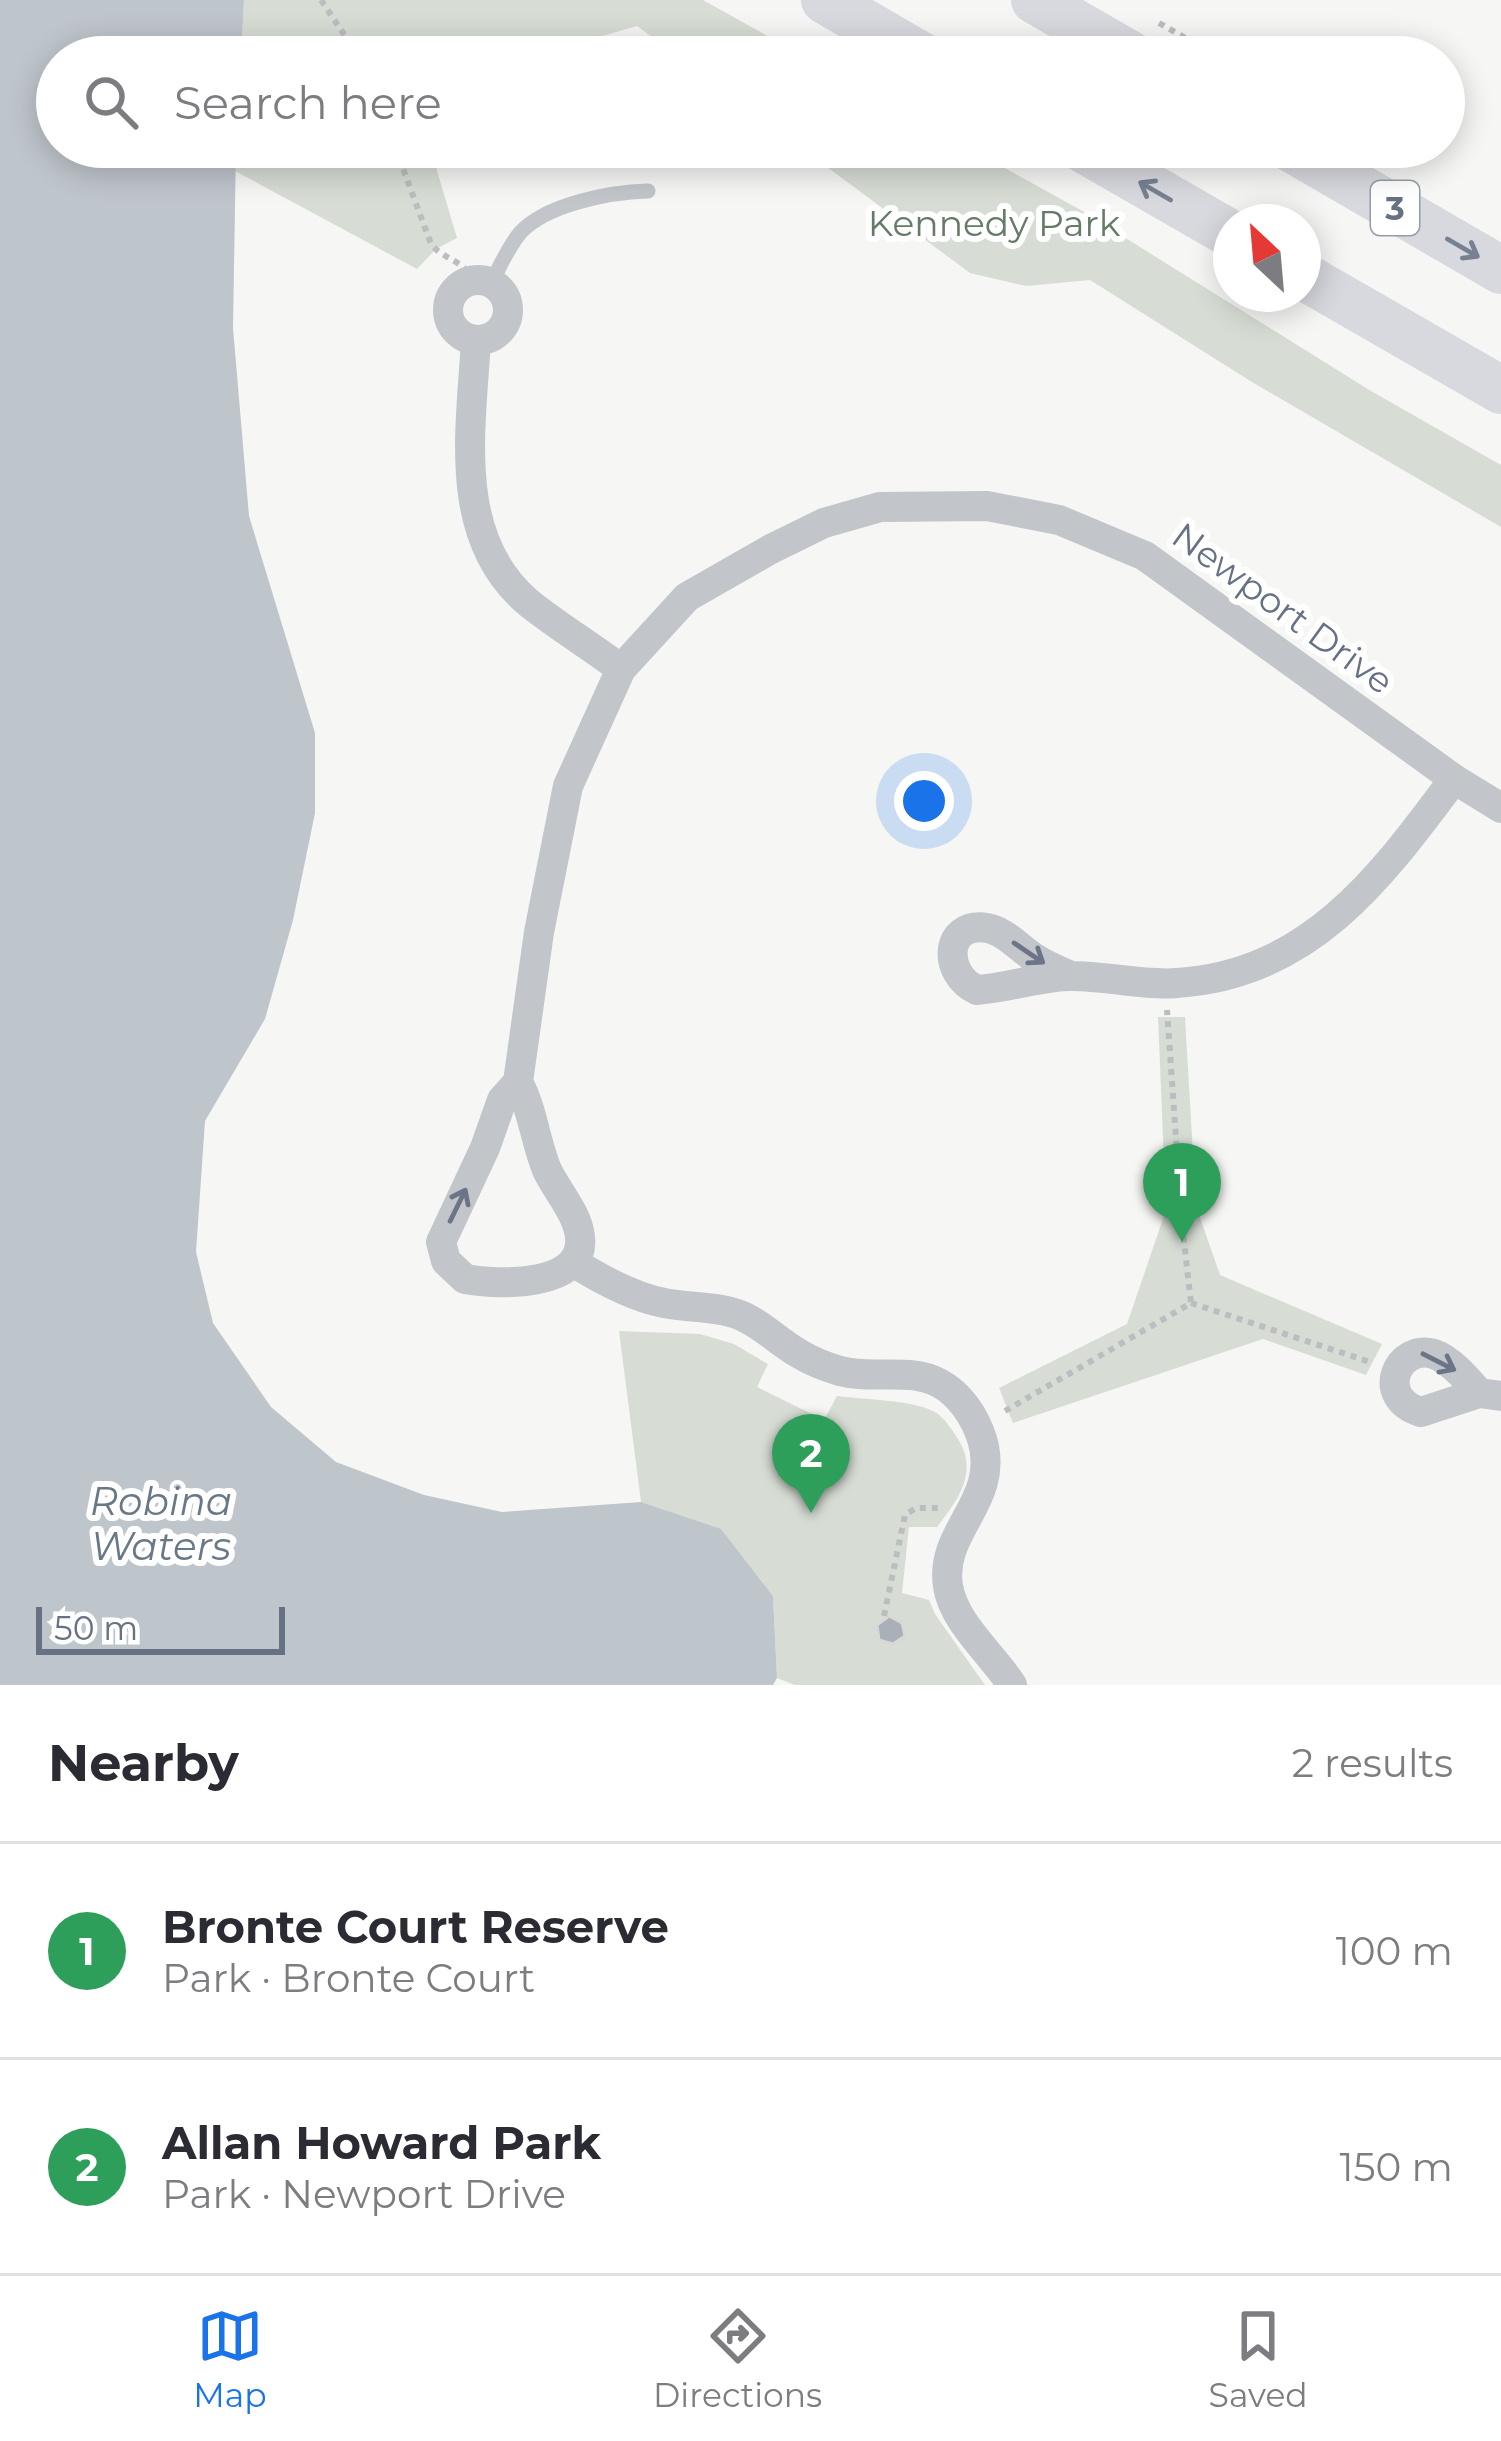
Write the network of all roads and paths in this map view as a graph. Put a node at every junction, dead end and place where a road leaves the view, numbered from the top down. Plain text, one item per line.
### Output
1 (321, 0) edge
2 (824, 0) edge
3 (1036, 0) edge
4 (347, 36) edge
5 (887, 36) edge
6 (1136, 36) edge
7 (403, 168) edge
8 (1116, 168) edge
9 (1325, 168) edge
10 (647, 191) dead end
11 (1213, 224) edge
12 (1501, 270) edge
13 (483, 282) junction
14 (1321, 286) edge
15 (476, 340) junction
16 (1501, 390) edge
17 (621, 669) junction
18 (1454, 779) junction
19 (1501, 808) edge
20 (1071, 976) dead end
21 (1165, 983) junction
22 (518, 1082) junction
23 (573, 1262) junction
24 (1191, 1303) junction
25 (1397, 1370) junction
26 (1490, 1395) edge
27 (1006, 1422) dead end
28 (945, 1504) dead end
29 (884, 1616) dead end
30 (1012, 1685) edge

1 - 4 path
2 - 5 main road
3 - 6 main road
7 - 13 path
11 -> 8 main road
9 -> 12 main road, 3
10 - 13 lane
13 - 15 street
13 - 15 street
14 - 16 main road
15 - 17 street
17 - 18 street, Newport Drive
17 - 22 street, Newport Drive
18 - 19 street, Newport Drive
18 - 21 street
20 - 21 street
21 - 24 path
22 - 23 street, Newport Drive
23 -> 22 street, Newport Drive
23 - 30 street
24 - 25 path
24 - 27 path
25 -> 26 street
25 - 26 street
28 - 29 path

